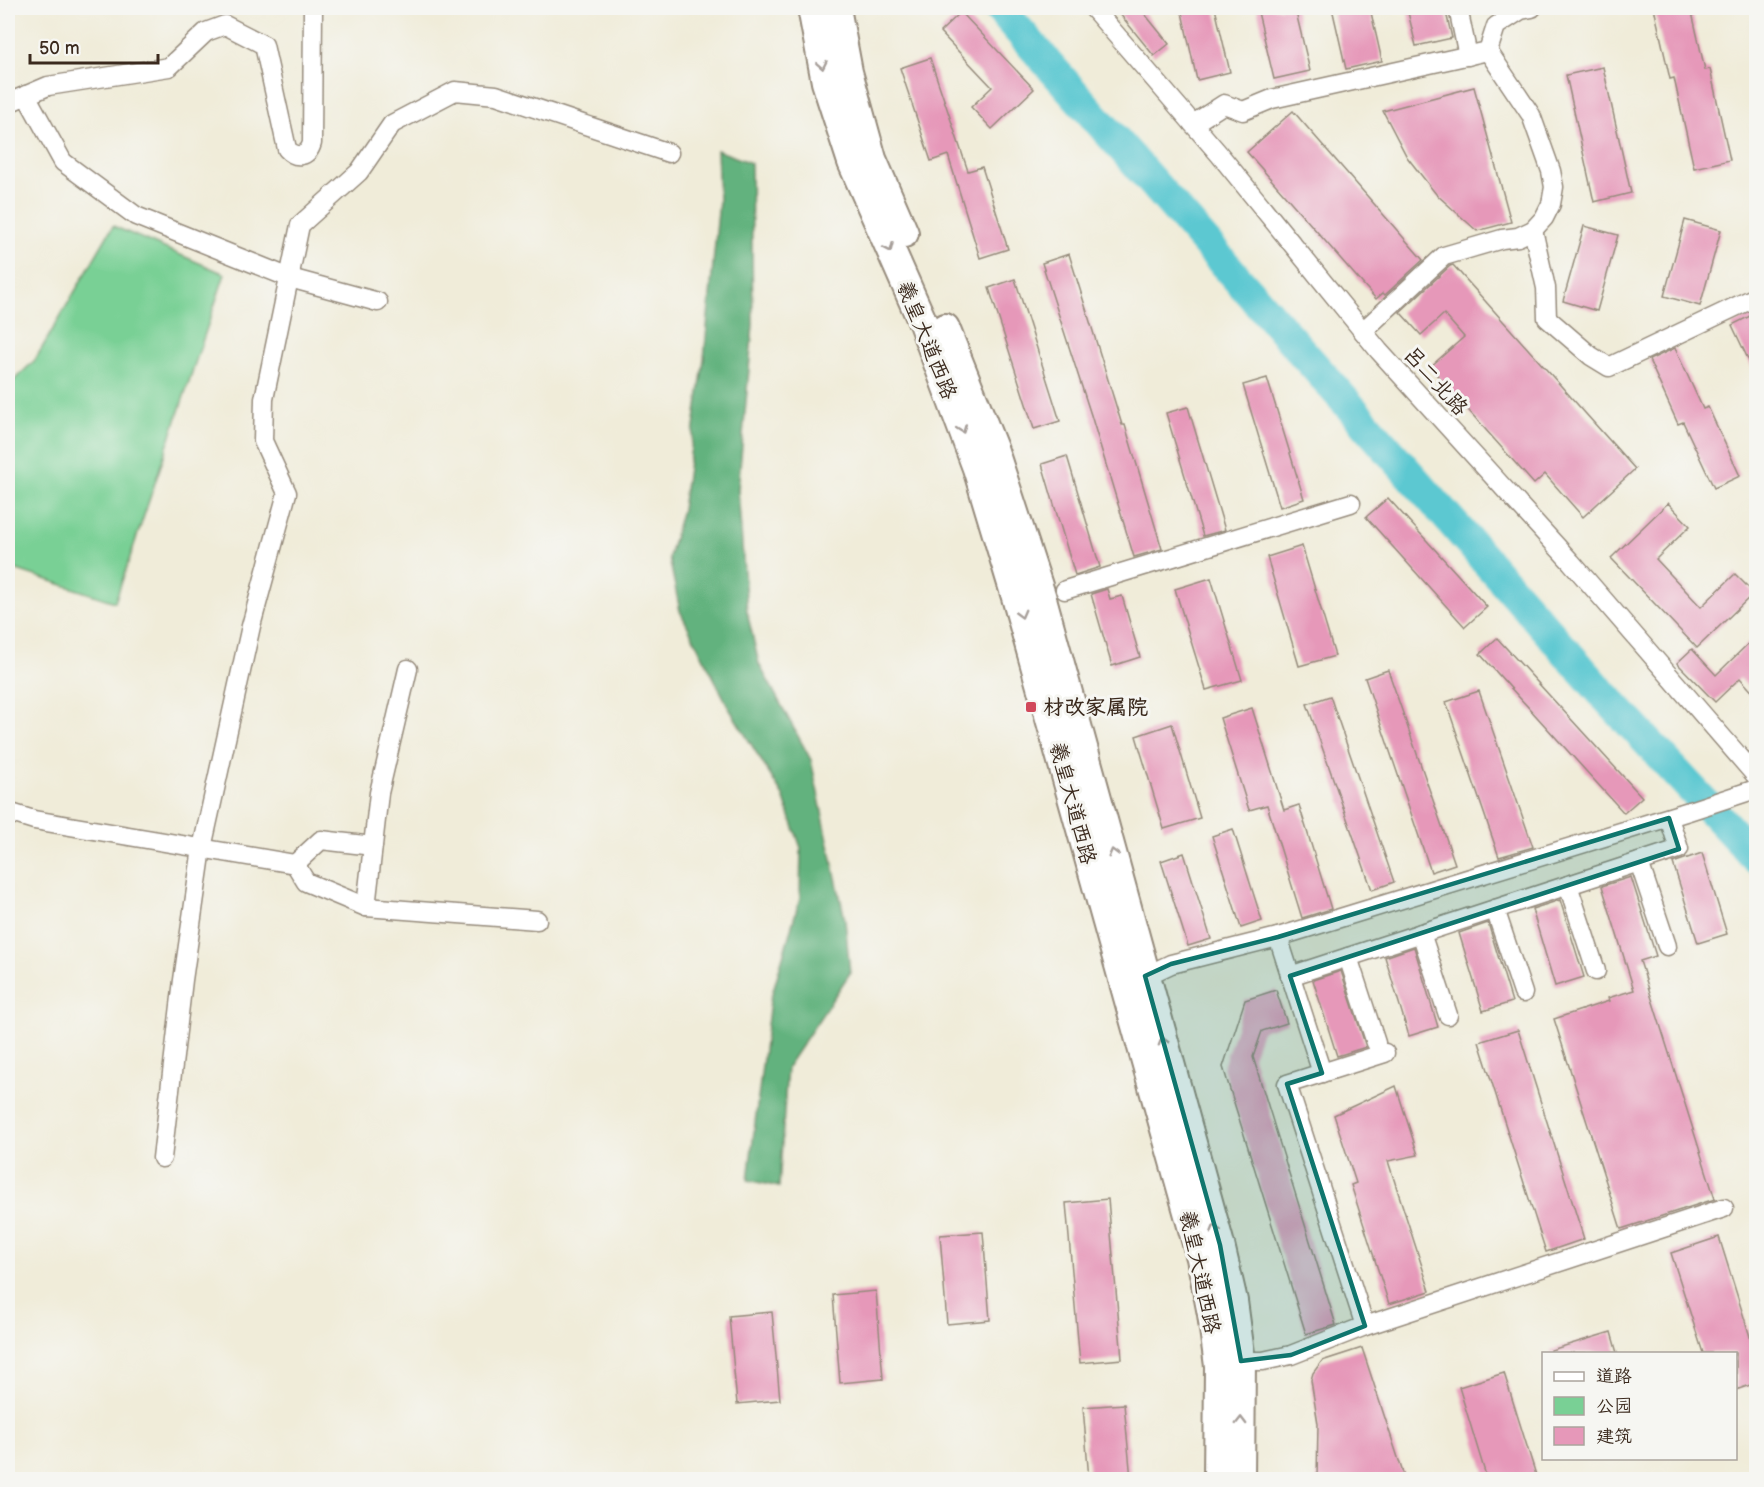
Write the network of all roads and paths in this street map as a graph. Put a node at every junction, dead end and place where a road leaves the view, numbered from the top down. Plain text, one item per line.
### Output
1 (313, 8) edge
2 (812, 8) edge
3 (836, 8) edge
4 (1093, 8) edge
5 (1458, 8) edge
6 (1532, 8) edge
7 (1488, 51) junction
8 (1468, 56) junction
9 (26, 95) junction
10 (8, 103) edge
11 (1193, 124) junction
12 (669, 153) dead end
13 (1533, 230) junction
14 (290, 278) junction
15 (1756, 297) edge
16 (378, 302) dead end
17 (1363, 331) junction
18 (1351, 503) dead end
19 (1065, 590) dead end
20 (408, 669) dead end
21 (1755, 785) edge
22 (8, 812) edge
23 (1669, 818) junction
24 (373, 846) junction
25 (202, 848) junction
26 (1639, 862) junction
27 (295, 864) junction
28 (1568, 885) junction
29 (366, 907) junction
30 (1495, 909) junction
31 (537, 920) dead end
32 (1421, 933) junction
33 (1278, 937) junction
34 (1666, 946) dead end
35 (1348, 957) junction
36 (1596, 971) dead end
37 (1290, 976) junction
38 (1135, 981) junction
39 (1523, 993) dead end
40 (1448, 1015) dead end
41 (1322, 1073) junction
42 (162, 1158) dead end
43 (1724, 1208) dead end
44 (1365, 1326) junction
45 (1241, 1361) junction
46 (1218, 1479) edge
47 (1240, 1479) edge

1 - 9 street
2 -> 38 main road, 羲皇大道西路
38 -> 3 main road, 羲皇大道西路
4 - 11 street, 吕二北路
5 - 8 street
6 - 7 street
7 - 8 street
7 - 13 street
8 - 11 street
9 - 10 street
9 - 14 street
11 - 17 street, 吕二北路
12 - 14 street
13 - 15 street
13 - 17 street
14 - 16 street
14 - 25 street
17 - 21 street, 吕二北路
18 - 19 street
20 - 24 street
21 - 23 street
22 - 25 street
23 - 26 street
23 - 33 street
24 - 27 street
24 - 29 street
25 - 27 street
25 - 42 street
26 - 28 street
26 - 34 street
27 - 29 street
28 - 30 street
28 - 36 street
29 - 31 street
30 - 32 street
30 - 39 street
32 - 35 street
32 - 40 street
33 - 37 street
33 - 38 street
35 - 37 street
35 - 41 street
37 - 41 street
45 -> 38 main road, 羲皇大道西路
38 - 46 main road, 羲皇大道西路
41 - 44 street
43 - 44 street
44 - 45 street
47 -> 45 main road, 羲皇大道西路

